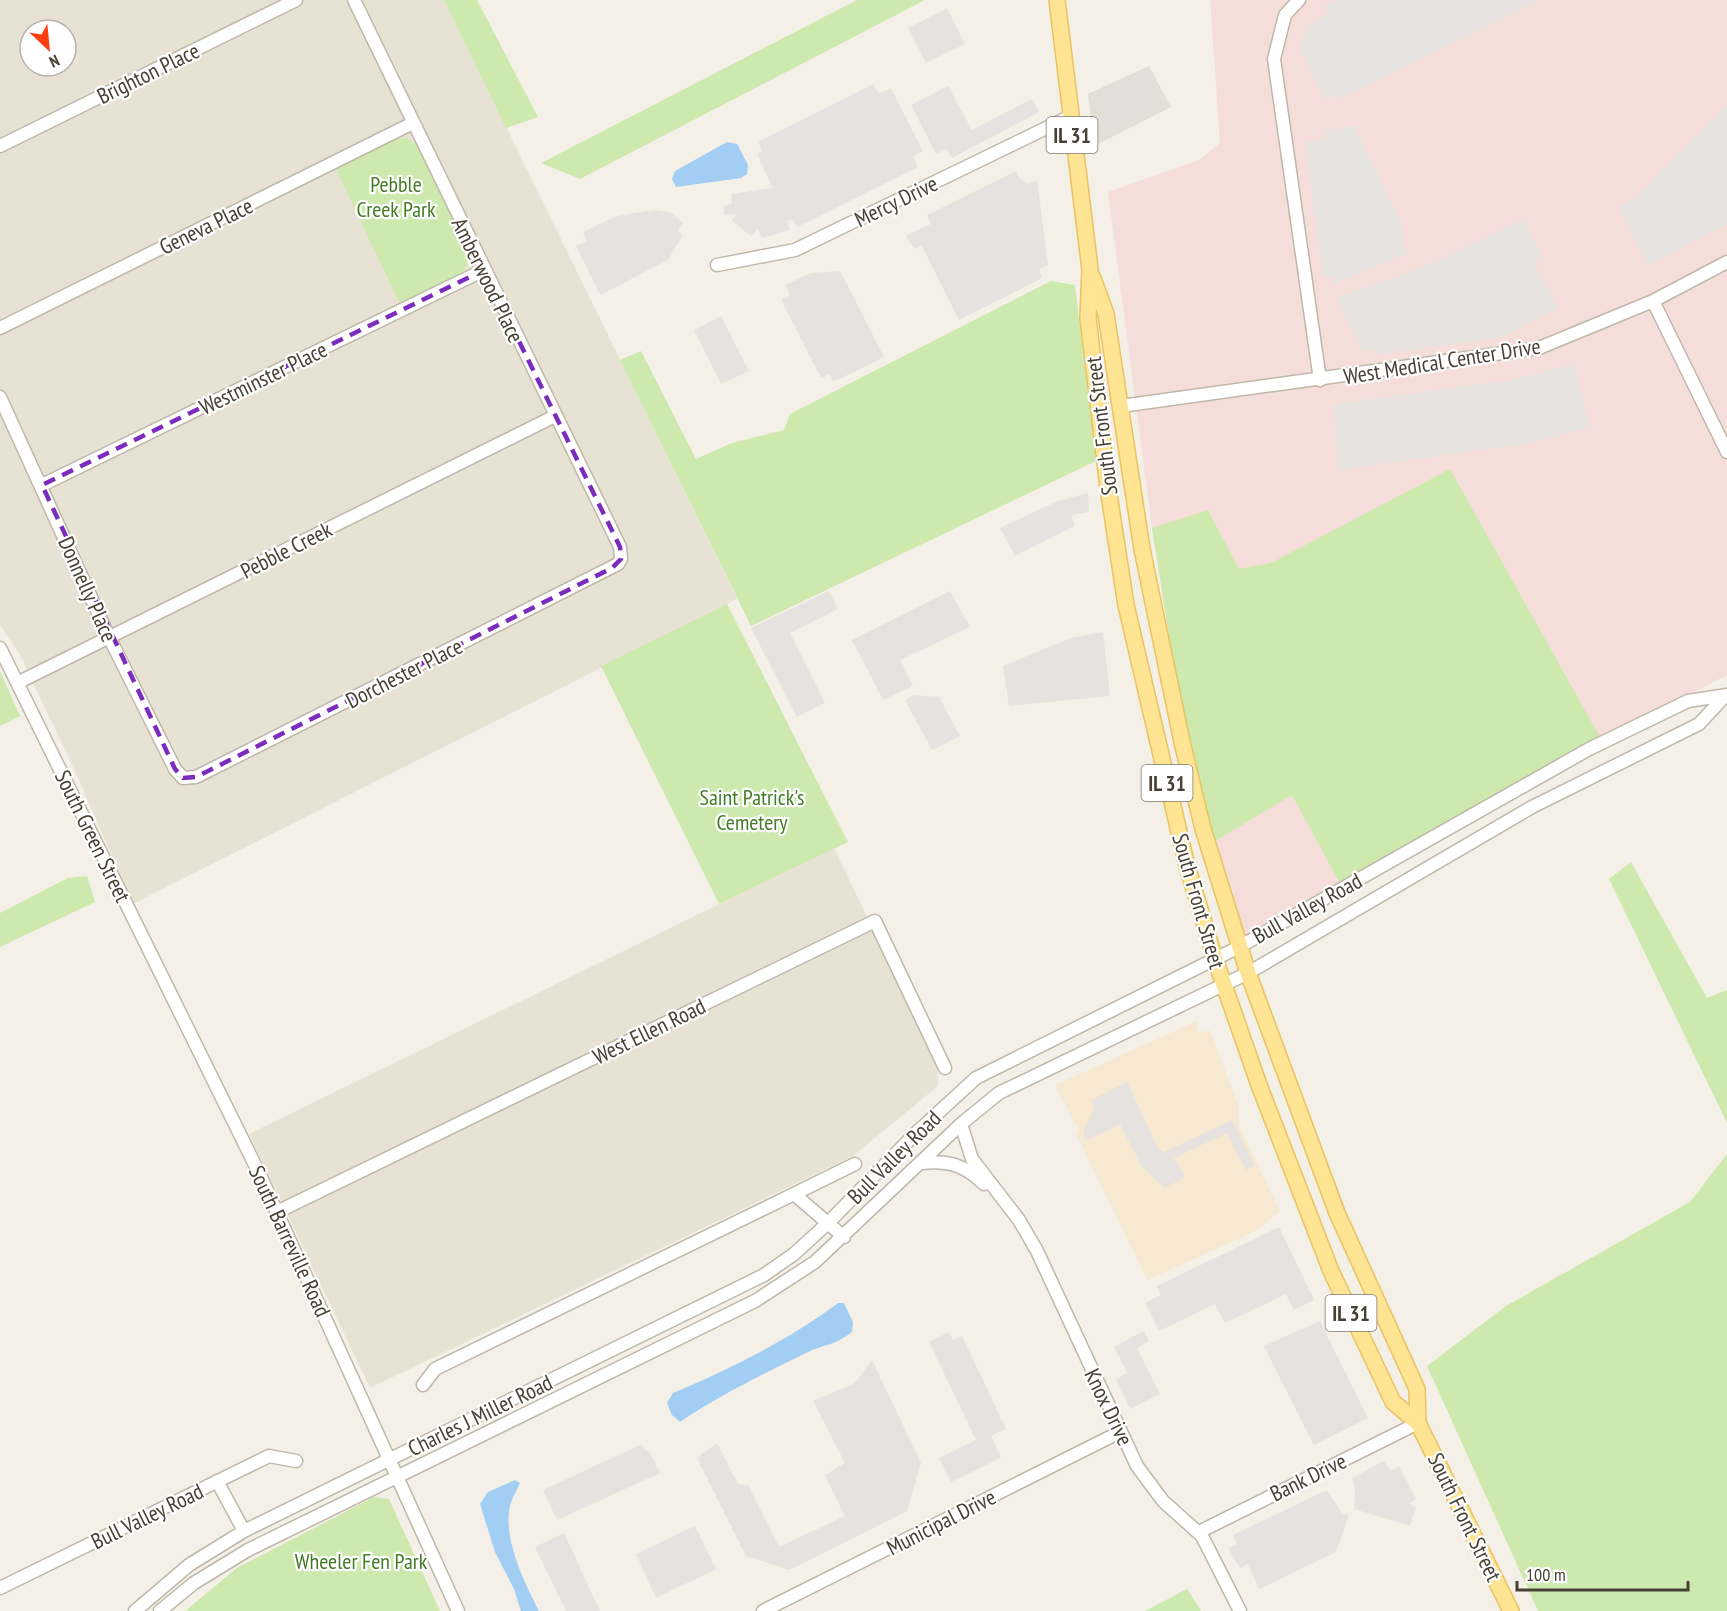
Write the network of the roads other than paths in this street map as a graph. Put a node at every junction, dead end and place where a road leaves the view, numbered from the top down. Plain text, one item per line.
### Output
1 (296, 0) edge
2 (354, 0) edge
3 (1057, 0) edge
4 (1299, 0) edge
5 (1069, 117) junction
6 (412, 123) junction
7 (0, 146) edge
8 (1727, 262) edge
9 (717, 265) dead end
10 (1090, 269) junction
11 (484, 270) junction
12 (1653, 301) junction
13 (0, 328) edge
14 (1320, 380) junction
15 (0, 397) edge
16 (1121, 406) junction
17 (555, 416) junction
18 (1727, 452) edge
19 (42, 485) junction
20 (621, 559) joint
21 (110, 639) junction
22 (0, 648) edge
23 (17, 683) junction
24 (1726, 696) edge
25 (183, 778) joint
26 (1239, 946) junction
27 (1215, 959) junction
28 (1248, 973) junction
29 (1224, 985) junction
30 (186, 1025) joint
31 (945, 1068) dead end
32 (961, 1124) junction
33 (921, 1163) junction
34 (855, 1164) dead end
35 (995, 1191) junction
36 (794, 1194) junction
37 (277, 1212) junction
38 (828, 1223) junction
39 (844, 1237) junction
40 (423, 1385) dead end
41 (1418, 1423) junction
42 (1120, 1432) junction
43 (388, 1460) junction
44 (296, 1461) dead end
45 (397, 1478) junction
46 (217, 1481) junction
47 (244, 1531) junction
48 (1199, 1532) junction
49 (0, 1588) edge
50 (135, 1611) edge
51 (160, 1611) edge
52 (458, 1611) edge
53 (763, 1611) edge
54 (1240, 1611) edge
55 (1511, 1611) edge

1 - 7 street, Brighton Place
2 - 6 street, Amberwood Place
3 - 5 main road, South Front Street / IL 31
4 - 14 street, West Medical Center Drive
5 - 9 street, Mercy Drive
5 - 10 main road, South Front Street / IL 31
6 - 11 street, Amberwood Place
6 - 13 street, Geneva Place
8 - 12 street, West Medical Center Drive
10 - 16 main road, South Front Street / IL 31
10 - 27 main road, South Front Street / IL 31
11 - 17 street, Amberwood Place
11 - 19 street, Westminster Place
12 - 14 street, West Medical Center Drive
12 - 18 street
14 - 16 street, West Medical Center Drive
15 - 19 street, Donnelly Place
16 - 26 main road, South Front Street / IL 31
17 - 20 street, Amberwood Place
17 - 21 street, Pebble Creek
19 - 21 street, Donnelly Place
20 - 25 street, Dorchester Place
21 - 23 street, Pebble Creek
21 - 25 street, Donnelly Place
22 - 23 street, South Green Street
23 - 30 street, South Green Street
24 - 26 street, Bull Valley Road
24 - 28 street, Bull Valley Road
26 - 27 street, Bull Valley Road
26 - 28 main road, South Front Street / IL 31
27 - 29 main road, South Front Street / IL 31
27 - 38 street, Bull Valley Road
28 - 29 street, Bull Valley Road
28 - 41 main road, South Front Street / IL 31
29 - 32 street, Bull Valley Road
29 - 41 main road, South Front Street / IL 31
30 - 37 street, South Barreville Road
31 - 37 street, West Ellen Road
32 - 33 street, Bull Valley Road
32 - 35 street, Knox Drive
33 - 35 street, Knox Drive
33 - 39 street, Bull Valley Road
34 - 36 street, Bull Valley Road
35 - 42 street, Knox Drive
36 - 38 street, Bull Valley Road
36 - 40 street, Bull Valley Road
37 - 43 street, South Barreville Road
38 - 39 street, Bull Valley Road
38 - 43 street, Charles J Miller Road
39 - 45 street, Bull Valley Road
41 - 48 street, Bank Drive
41 - 55 main road, South Front Street / IL 31
42 - 48 street, Knox Drive
42 - 53 street, Municipal Drive
43 - 45 street
43 - 47 street, Charles J Miller Road
44 - 46 street, Bull Valley Road
45 - 51 street, Charles J Miller Road
45 - 52 street
46 - 47 street
46 - 49 street, Bull Valley Road
47 - 50 street, Charles J Miller Road
48 - 54 street, Knox Drive

